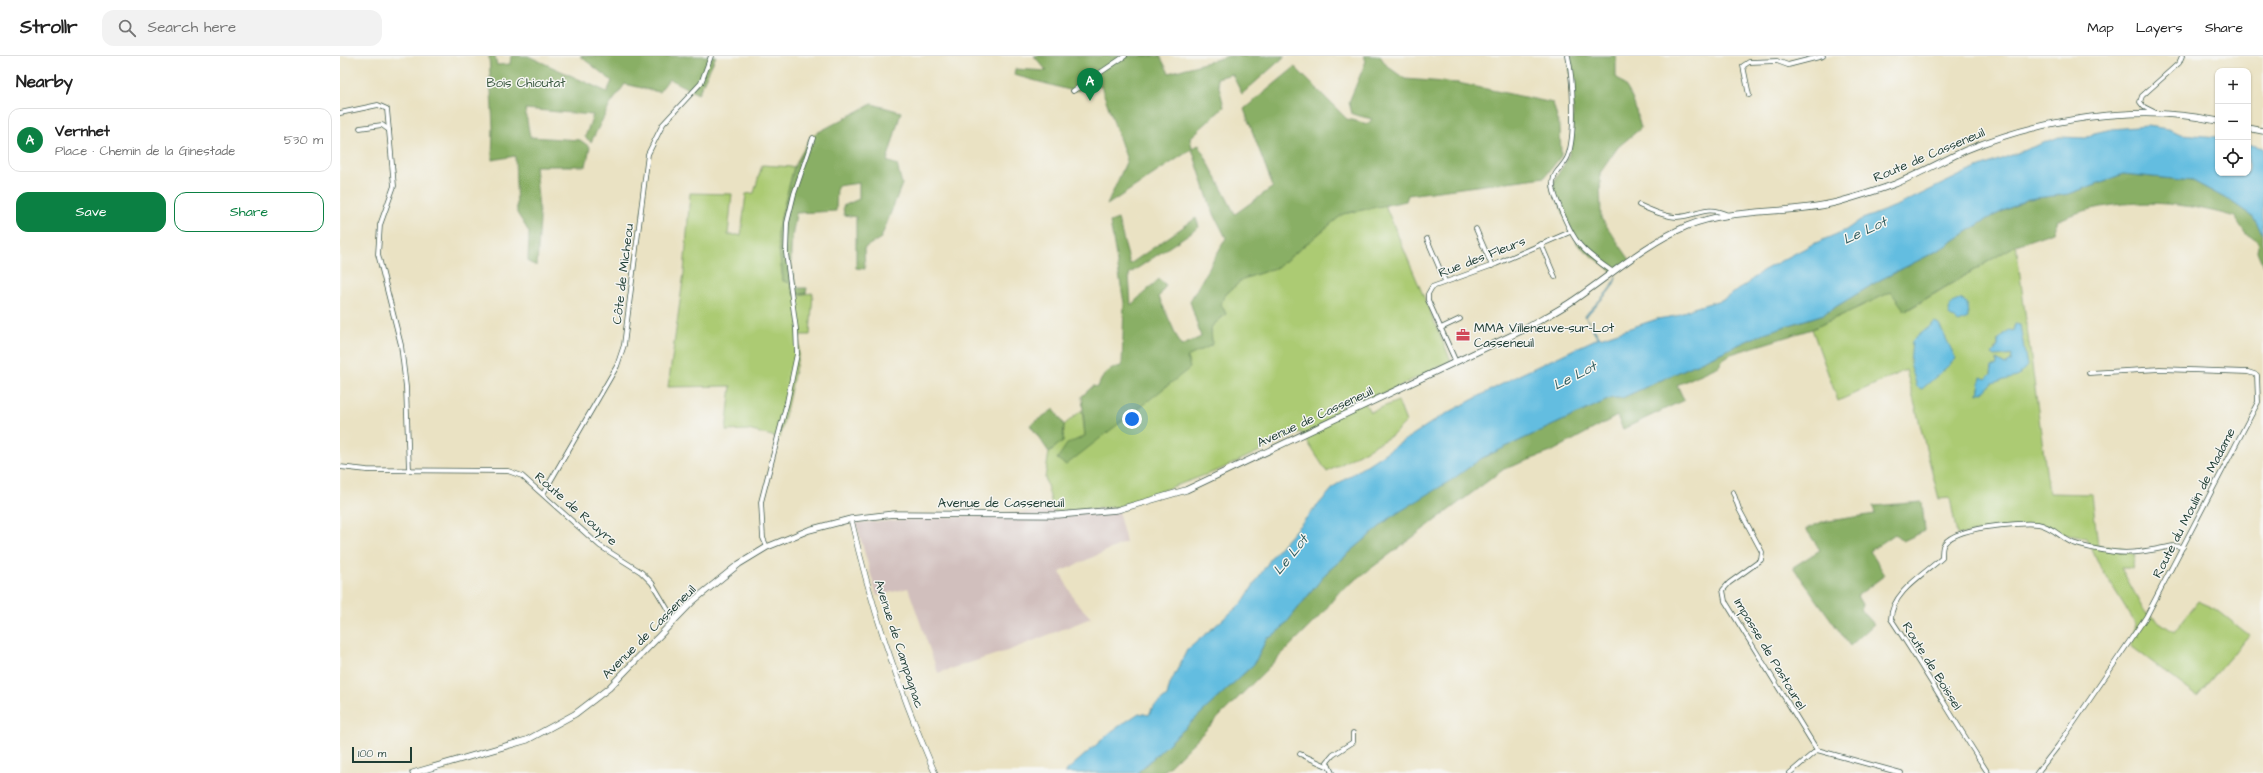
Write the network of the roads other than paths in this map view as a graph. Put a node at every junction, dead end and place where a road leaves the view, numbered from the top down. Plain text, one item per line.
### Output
1 (711, 56) edge
2 (1125, 56) edge
3 (1568, 56) edge
4 (1823, 56) edge
5 (2182, 56) edge
6 (1073, 91) dead end
7 (1749, 95) dead end
8 (340, 113) edge
9 (2158, 114) junction
10 (2215, 120) edge
11 (360, 128) dead end
12 (2251, 129) edge
13 (389, 130) junction
14 (2263, 131) edge
15 (813, 138) dead end
16 (1639, 205) dead end
17 (1729, 216) junction
18 (1476, 229) dead end
19 (1570, 232) junction
20 (1427, 239) dead end
21 (1541, 244) junction
22 (1492, 266) junction
23 (1613, 272) junction
24 (1555, 278) dead end
25 (1445, 281) junction
26 (1460, 319) dead end
27 (1441, 328) junction
28 (1456, 362) junction
29 (2089, 373) dead end
30 (340, 467) edge
31 (409, 470) junction
32 (1733, 492) dead end
33 (544, 494) junction
34 (851, 519) junction
35 (767, 547) junction
36 (2183, 547) junction
37 (674, 620) junction
38 (1353, 732) dead end
39 (1817, 750) junction
40 (1300, 754) dead end
41 (1329, 767) junction
42 (413, 773) edge
43 (935, 773) edge
44 (1332, 773) edge
45 (1790, 773) edge
46 (1901, 773) edge
47 (1988, 773) edge
48 (2037, 773) edge

1 - 33 street, Côte de Micheou
2 - 6 street
3 - 19 street
4 - 7 street
5 - 9 street
8 - 13 street
9 - 10 main road, Route de Casseneuil
9 - 17 main road, Route de Casseneuil
11 - 13 street
12 - 14 main road
13 - 31 street
15 - 35 street
16 - 17 street
17 - 23 main road, Route de Casseneuil
18 - 22 street
19 - 21 street, Rue des Fleurs
19 - 23 street
20 - 25 street
21 - 22 street, Rue des Fleurs
21 - 24 street
22 - 25 street, Rue des Fleurs
23 - 28 main road, Avenue de Casseneuil
25 - 27 street, Rue des Fleurs
26 - 27 street
27 - 28 street, Rue des Fleurs
28 - 34 main road, Avenue de Casseneuil
29 - 36 street, Route du Moulin de Madame
30 - 31 street, Route de Rouyre
31 - 33 street, Route de Rouyre
32 - 39 street, Impasse de Pastourel
33 - 37 street, Route de Rouyre
34 - 35 main road, Avenue de Casseneuil
34 - 43 street, Avenue de Campagnac
35 - 37 main road, Avenue de Casseneuil
36 - 47 street, Route de Boissel
36 - 48 street, Route du Moulin de Madame
37 - 42 main road, Avenue de Casseneuil
38 - 41 street
39 - 45 street
39 - 46 street
40 - 41 street
41 - 44 street

